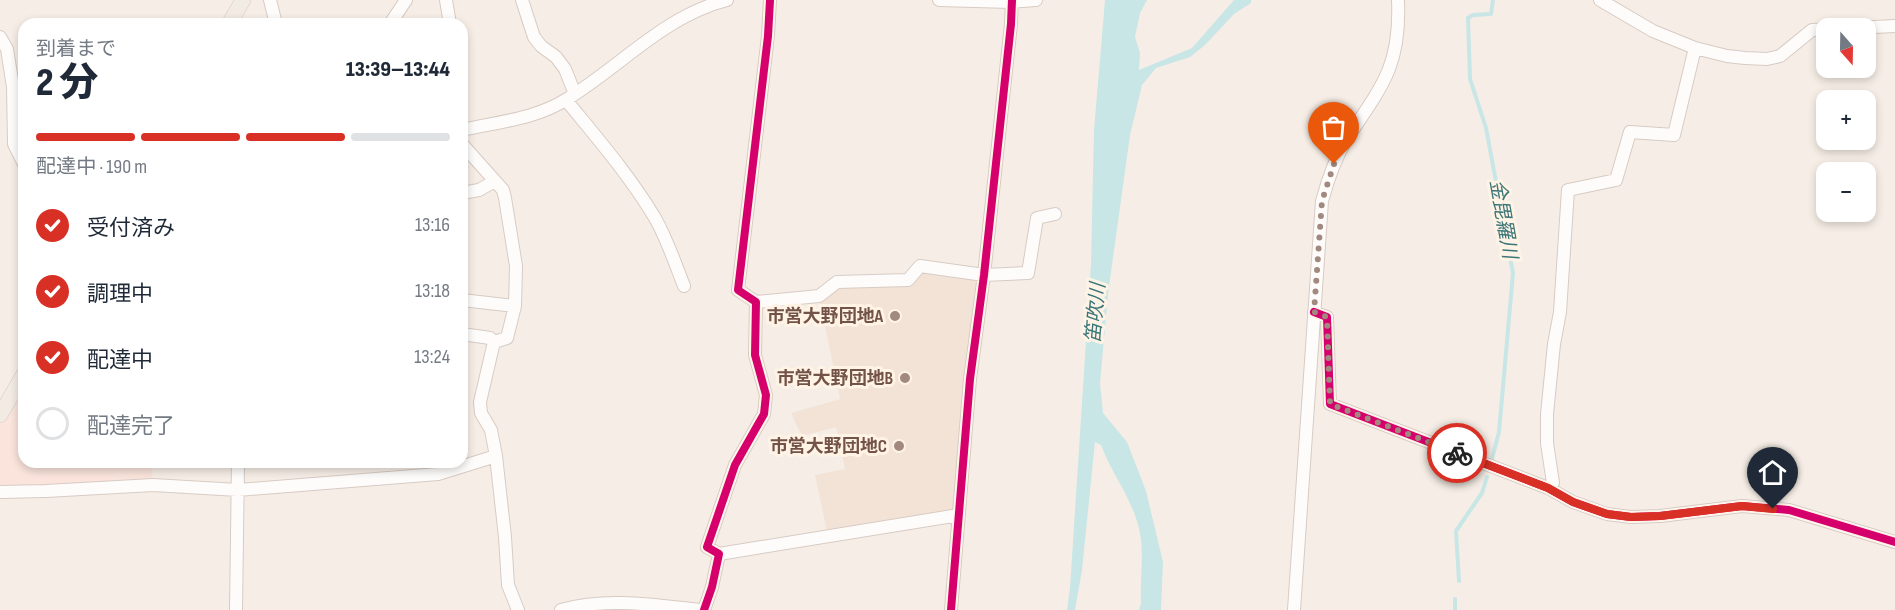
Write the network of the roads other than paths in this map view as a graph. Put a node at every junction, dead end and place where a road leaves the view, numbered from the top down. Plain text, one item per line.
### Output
1 (243, 0) edge
2 (270, 0) edge
3 (406, 0) edge
4 (446, 0) edge
5 (522, 0) edge
6 (727, 0) edge
7 (770, 0) edge
8 (939, 0) edge
9 (1036, 0) edge
10 (1398, 0) edge
11 (1600, 0) edge
12 (1012, 1) edge
13 (232, 18) edge
14 (274, 18) edge
15 (394, 18) edge
16 (449, 18) edge
17 (1895, 26) edge
18 (0, 37) edge
19 (1695, 48) junction
20 (571, 97) junction
21 (468, 129) edge
22 (468, 151) edge
23 (18, 152) edge
24 (495, 181) junction
25 (468, 192) edge
26 (1055, 214) dead end
27 (984, 275) junction
28 (684, 286) dead end
29 (468, 301) edge
30 (756, 302) junction
31 (515, 306) junction
32 (1314, 312) junction
33 (468, 335) edge
34 (494, 342) junction
35 (18, 385) edge
36 (0, 415) edge
37 (496, 456) junction
38 (468, 465) edge
39 (238, 468) edge
40 (457, 468) edge
41 (1548, 488) junction
42 (238, 490) junction
43 (0, 492) edge
44 (959, 514) junction
45 (1895, 542) edge
46 (719, 554) junction
47 (236, 610) edge
48 (518, 610) edge
49 (561, 610) edge
50 (702, 610) edge
51 (951, 610) edge
52 (1294, 610) edge

1 - 13 main road
2 - 14 street
3 - 15 street
4 - 16 street
5 - 20 street
6 - 20 street
7 - 30 street
8 - 12 street
9 - 12 street
10 - 32 street
11 - 19 street
12 - 27 street
17 - 19 street
18 - 23 street
19 - 41 street
20 - 21 street
20 - 28 street
22 - 24 street
24 - 25 street
24 - 31 street
26 - 27 street
27 - 30 street
27 - 44 street
29 - 31 street
30 - 46 street
31 - 34 street
32 - 41 street
32 - 52 street
33 - 34 street
34 - 37 street
35 - 36 main road
37 - 38 street
37 - 48 street
39 - 42 street
40 - 42 street
41 - 45 street
42 - 43 street
42 - 47 street
44 - 46 street
44 - 51 street
46 - 50 street
49 - 50 street

